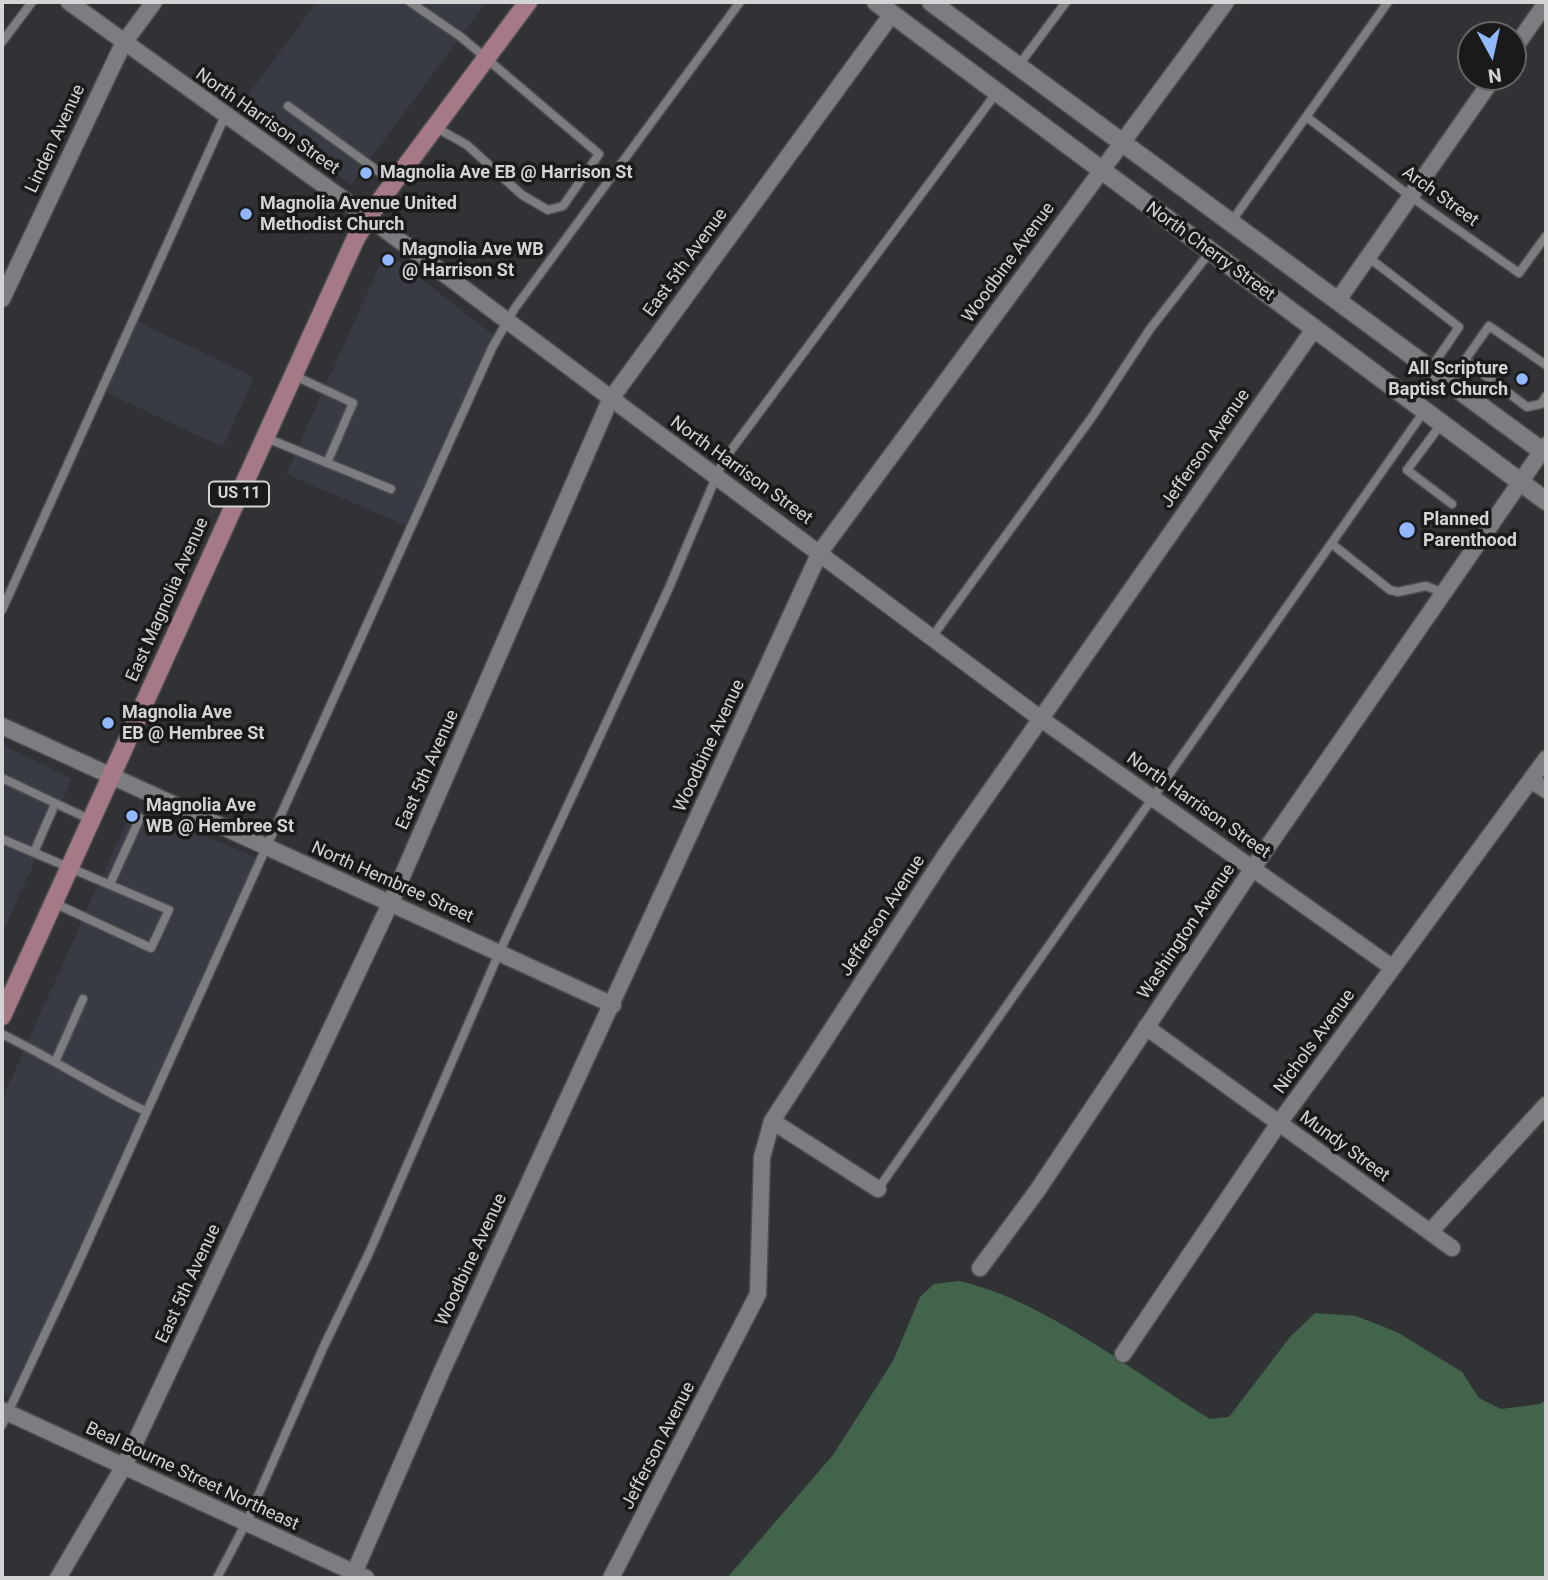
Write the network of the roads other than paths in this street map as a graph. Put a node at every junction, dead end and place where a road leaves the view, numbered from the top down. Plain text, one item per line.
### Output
1 (32, 2) edge
2 (69, 2) edge
3 (154, 2) edge
4 (410, 2) edge
5 (528, 2) edge
6 (740, 2) edge
7 (876, 2) edge
8 (931, 2) edge
9 (1066, 2) edge
10 (1226, 2) edge
11 (1388, 2) edge
12 (1546, 3) edge
13 (892, 14) junction
14 (1527, 30) edge
15 (2, 42) edge
16 (123, 44) junction
17 (486, 58) junction
18 (1019, 65) junction
19 (1484, 91) edge
20 (997, 92) junction
21 (288, 106) dead end
22 (225, 116) junction
23 (1308, 118) junction
24 (435, 127) junction
25 (1121, 142) junction
26 (1100, 171) junction
27 (393, 182) junction
28 (1410, 196) junction
29 (368, 217) junction
30 (1231, 222) junction
31 (1546, 236) edge
32 (1210, 252) junction
33 (1368, 257) junction
34 (2, 299) edge
35 (1338, 300) junction
36 (507, 322) junction
37 (1314, 329) junction
38 (1465, 360) junction
39 (1546, 365) edge
40 (1431, 369) junction
41 (293, 375) junction
42 (1449, 382) junction
43 (1546, 397) edge
44 (610, 400) junction
45 (1425, 410) junction
46 (1442, 423) junction
47 (264, 437) junction
48 (1545, 450) edge
49 (327, 463) junction
50 (718, 478) junction
51 (1520, 482) junction
52 (391, 489) dead end
53 (1546, 501) edge
54 (1452, 504) dead end
55 (1332, 544) junction
56 (820, 552) junction
57 (1444, 593) junction
58 (2, 610) edge
59 (932, 637) junction
60 (1041, 719) junction
61 (2, 726) edge
62 (1546, 759) edge
63 (111, 776) junction
64 (2, 778) edge
65 (1531, 779) junction
66 (1546, 790) edge
67 (1154, 799) junction
68 (55, 804) junction
69 (140, 818) dead end
70 (91, 820) junction
71 (3, 838) edge
72 (267, 847) junction
73 (34, 852) junction
74 (69, 866) junction
75 (1253, 868) junction
76 (110, 884) junction
77 (54, 903) junction
78 (390, 904) junction
79 (499, 953) junction
80 (1393, 968) junction
81 (7, 992) edge
82 (83, 999) dead end
83 (613, 1005) junction
84 (2, 1016) edge
85 (1146, 1027) junction
86 (2, 1034) edge
87 (55, 1062) junction
88 (1546, 1105) edge
89 (145, 1111) junction
90 (772, 1121) junction
91 (1279, 1124) junction
92 (878, 1189) joint
93 (1430, 1232) junction
94 (1452, 1248) dead end
95 (980, 1268) dead end
96 (1123, 1354) dead end
97 (4, 1416) edge
98 (124, 1466) junction
99 (246, 1523) junction
100 (357, 1577) edge
101 (58, 1578) edge
102 (217, 1578) edge
103 (611, 1578) edge

1 - 15 lane
2 - 16 street, North Harrison Street
3 - 16 street, Linden Avenue
4 - 17 lane
5 - 17 main road, East Magnolia Avenue / US 11
6 - 36 lane
7 - 13 main road, North Cherry Street
8 - 18 main road, North Cherry Street
9 - 18 lane
10 - 25 street, Woodbine Avenue
11 - 23 lane
12 - 14 street
13 - 20 main road, North Cherry Street
13 - 44 street, East 5th Avenue
16 - 22 street, North Harrison Street
16 - 34 street, Linden Avenue
17 - 24 main road, East Magnolia Avenue / US 11
17 - 24 lane
18 - 25 main road, North Cherry Street
19 - 28 street
20 - 26 main road, North Cherry Street
20 - 50 lane
21 - 27 lane
22 - 29 street, North Harrison Street
22 - 58 lane
23 - 28 lane, Arch Street
23 - 30 lane
24 - 27 main road, East Magnolia Avenue / US 11
25 - 26 street, Woodbine Avenue
25 - 30 main road, North Cherry Street
26 - 32 main road, North Cherry Street
26 - 56 street, Woodbine Avenue
27 - 29 main road, East Magnolia Avenue / US 11
28 - 31 lane, Arch Street
28 - 33 street
29 - 36 street, North Harrison Street
29 - 41 main road, East Magnolia Avenue / US 11
30 - 35 main road, North Cherry Street
32 - 37 main road, North Cherry Street
32 - 59 lane
33 - 35 street
33 - 40 lane
35 - 40 main road, North Cherry Street
36 - 44 street, North Harrison Street
36 - 72 lane
37 - 45 main road, North Cherry Street
37 - 60 street, Jefferson Avenue
38 - 39 lane
38 - 42 lane
38 - 43 lane
40 - 42 main road, North Cherry Street
41 - 47 main road, East Magnolia Avenue / US 11
41 - 49 lane
42 - 48 main road, North Cherry Street
44 - 50 street, North Harrison Street
44 - 78 street, East 5th Avenue
45 - 46 main road, North Cherry Street
45 - 55 lane
46 - 51 main road, North Cherry Street
46 - 54 lane
47 - 49 lane
47 - 63 main road, East Magnolia Avenue / US 11
48 - 51 street, Washington Avenue
49 - 52 lane
50 - 56 street, North Harrison Street
50 - 79 lane
51 - 53 main road, North Cherry Street
51 - 57 street, Washington Avenue
55 - 57 lane
55 - 67 lane
56 - 59 street, North Harrison Street
56 - 83 street, Woodbine Avenue
57 - 75 street, Washington Avenue
59 - 60 street, North Harrison Street
60 - 67 street, North Harrison Street
60 - 90 street, Jefferson Avenue
61 - 63 street, North Hembree Street
62 - 65 street, Nichols Avenue
63 - 70 main road, East Magnolia Avenue / US 11
63 - 72 street, North Hembree Street
64 - 68 lane
65 - 66 street
65 - 80 street, Nichols Avenue
67 - 75 street, North Harrison Street
67 - 92 lane
68 - 70 lane
68 - 73 lane
69 - 76 lane
70 - 74 main road, East Magnolia Avenue / US 11
71 - 73 lane
72 - 78 street, North Hembree Street
72 - 89 lane
73 - 74 lane
74 - 76 lane
74 - 77 main road, East Magnolia Avenue / US 11
75 - 80 street, North Harrison Street
75 - 85 street, Washington Avenue
76 - 77 lane
77 - 81 main road, East Magnolia Avenue / US 11
78 - 79 street, North Hembree Street
78 - 98 street, East 5th Avenue
79 - 83 street, North Hembree Street
79 - 99 lane
80 - 91 street, Nichols Avenue
81 - 84 main road, East Magnolia Avenue / US 11
82 - 87 lane
83 - 100 street, Woodbine Avenue
85 - 91 street, Mundy Street
85 - 95 street, Washington Avenue
86 - 87 lane
87 - 89 lane
88 - 93 street
89 - 97 lane
90 - 92 street
90 - 103 street, Jefferson Avenue
91 - 93 street, Mundy Street
91 - 96 street, Nichols Avenue
93 - 94 street, Mundy Street
97 - 98 street, Beal Bourne Street Northeast
98 - 99 street, Beal Bourne Street Northeast
98 - 101 street, East 5th Avenue
99 - 100 street, Beal Bourne Street Northeast
99 - 102 lane

